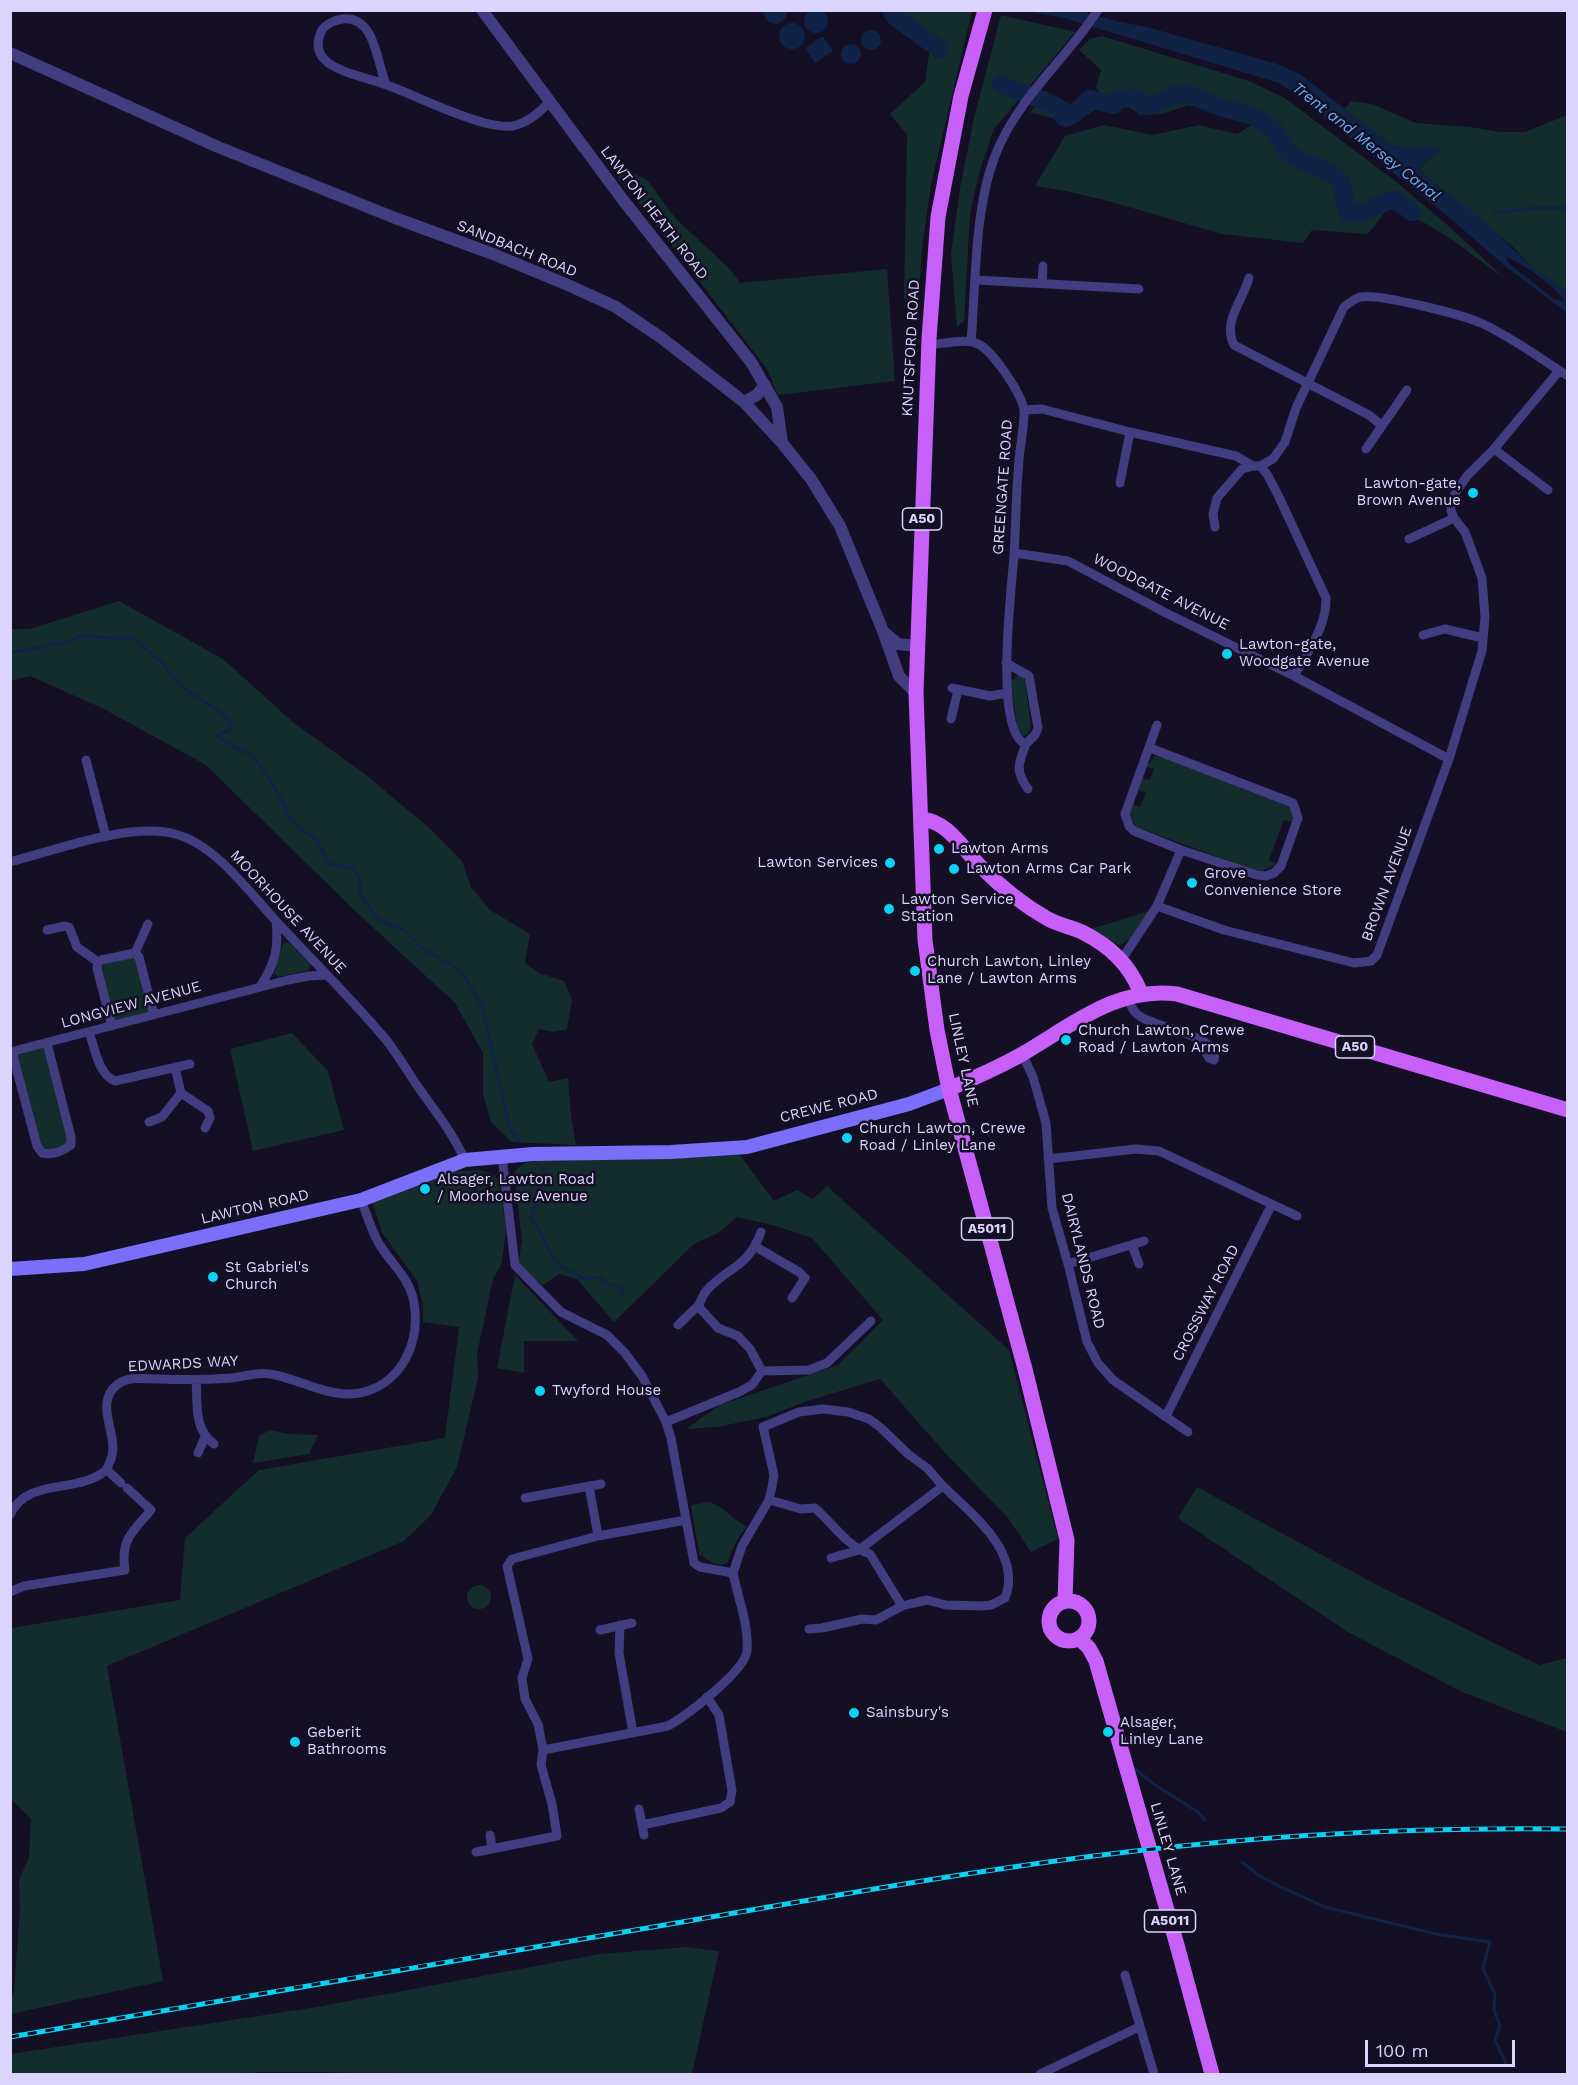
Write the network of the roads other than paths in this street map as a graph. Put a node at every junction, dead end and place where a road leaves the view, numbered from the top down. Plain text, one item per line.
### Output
1 (482, 10) edge
2 (1098, 10) edge
3 (984, 14) edge
4 (10, 53) edge
5 (386, 84) junction
6 (550, 102) junction
7 (1043, 266) dead end
8 (1249, 278) dead end
9 (976, 280) junction
10 (1042, 283) junction
11 (1139, 289) dead end
12 (971, 342) junction
13 (928, 345) junction
14 (1559, 371) junction
15 (1568, 376) edge
16 (1307, 384) junction
17 (765, 385) junction
18 (1407, 390) dead end
19 (744, 402) junction
20 (1024, 410) junction
21 (1382, 425) junction
22 (1130, 432) junction
23 (782, 442) junction
24 (1366, 449) dead end
25 (1494, 449) junction
26 (1256, 466) junction
27 (1120, 483) dead end
28 (1548, 490) dead end
29 (1454, 518) junction
30 (1215, 527) dead end
31 (1409, 539) dead end
32 (1014, 553) junction
33 (883, 631) junction
34 (1423, 635) dead end
35 (1484, 638) junction
36 (918, 646) junction
37 (1006, 663) junction
38 (1294, 676) junction
39 (916, 693) junction
40 (1007, 693) junction
41 (951, 720) dead end
42 (1157, 725) dead end
43 (1026, 744) junction
44 (1149, 748) junction
45 (1449, 759) junction
46 (86, 760) dead end
47 (1028, 789) dead end
48 (921, 819) junction
49 (106, 837) junction
50 (1181, 850) junction
51 (10, 862) edge
52 (1157, 906) junction
53 (276, 921) junction
54 (148, 924) dead end
55 (47, 930) dead end
56 (135, 953) junction
57 (1122, 959) junction
58 (98, 962) junction
59 (327, 975) junction
60 (260, 987) junction
61 (1135, 995) junction
62 (154, 1015) junction
63 (112, 1026) junction
64 (89, 1032) junction
65 (1198, 1038) dead end
66 (47, 1043) junction
67 (11, 1052) edge
68 (1022, 1054) junction
69 (190, 1064) dead end
70 (175, 1067) junction
71 (949, 1089) junction
72 (181, 1093) junction
73 (1568, 1110) edge
74 (149, 1122) dead end
75 (205, 1128) dead end
76 (502, 1156) junction
77 (1048, 1159) junction
78 (465, 1160) junction
79 (361, 1200) junction
80 (1272, 1204) junction
81 (1297, 1216) dead end
82 (761, 1232) dead end
83 (1144, 1241) dead end
84 (1132, 1245) junction
85 (756, 1247) junction
86 (1068, 1264) junction
87 (1139, 1264) dead end
88 (10, 1269) edge
89 (792, 1298) dead end
90 (698, 1306) junction
91 (871, 1322) dead end
92 (678, 1325) dead end
93 (762, 1371) junction
94 (196, 1380) junction
95 (1166, 1416) junction
96 (666, 1422) junction
97 (763, 1427) junction
98 (752, 1431) dead end
99 (1188, 1432) dead end
100 (205, 1437) junction
101 (214, 1444) dead end
102 (198, 1453) dead end
103 (107, 1470) junction
104 (601, 1484) dead end
105 (589, 1486) junction
106 (943, 1486) junction
107 (525, 1498) dead end
108 (769, 1500) junction
109 (10, 1515) edge
110 (686, 1520) junction
111 (598, 1536) junction
112 (859, 1550) junction
113 (499, 1557) dead end
114 (831, 1558) dead end
115 (509, 1562) junction
116 (733, 1573) junction
117 (10, 1592) edge
118 (1065, 1601) junction
119 (902, 1606) junction
120 (632, 1623) dead end
121 (620, 1625) junction
122 (809, 1629) dead end
123 (600, 1630) dead end
124 (1079, 1638) junction
125 (707, 1697) junction
126 (633, 1733) junction
127 (543, 1750) junction
128 (639, 1809) dead end
129 (642, 1825) junction
130 (490, 1835) dead end
131 (644, 1835) dead end
132 (492, 1848) junction
133 (476, 1852) dead end
134 (1125, 1975) dead end
135 (1139, 2027) junction
136 (1040, 2074) edge
137 (1154, 2074) edge
138 (1212, 2074) edge

1 - 6 street, LAWTON HEATH ROAD
2 - 9 street
3 - 13 main road, KNUTSFORD ROAD / A50
4 - 19 street, SANDBACH ROAD
5 - 5 street
5 - 6 street
6 - 17 street, LAWTON HEATH ROAD
7 - 10 street
8 - 16 street
9 - 10 street
9 - 12 street
10 - 11 street
12 - 13 street
12 - 20 street, GREENGATE ROAD
13 - 36 main road, KNUTSFORD ROAD / A50
14 - 15 street
14 - 16 street
14 - 25 street
16 - 21 street
16 - 26 street
17 - 19 street
17 - 23 street, LAWTON HEATH ROAD
18 - 21 street
19 - 23 street, SANDBACH ROAD
20 - 22 street
20 - 32 street, GREENGATE ROAD
21 - 24 street
22 - 26 street
22 - 27 street
23 - 33 street, SANDBACH ROAD
25 - 28 street
25 - 29 street
26 - 30 street
26 - 38 street
29 - 31 street
29 - 35 street, BROWN AVENUE
32 - 37 street, GREENGATE ROAD
32 - 38 street, WOODGATE AVENUE
33 - 36 street
33 - 39 street, SANDBACH ROAD
34 - 35 street
35 - 45 street, BROWN AVENUE
36 - 39 main road, KNUTSFORD ROAD / A50
37 - 40 street, GREENGATE ROAD
37 - 43 street
38 - 45 street, WOODGATE AVENUE
39 - 48 main road, LINLEY LANE / A50
40 - 41 street
40 - 43 street, GREENGATE ROAD
42 - 44 street
43 - 47 street
44 - 50 street
44 - 50 street
45 - 52 street, BROWN AVENUE
46 - 49 street
48 - 57 main road
48 - 71 main road, LINLEY LANE / A50
49 - 51 street, MOORHOUSE AVENUE
49 - 53 street, MOORHOUSE AVENUE
50 - 52 street
52 - 57 street
53 - 59 street, MOORHOUSE AVENUE
53 - 60 street
54 - 56 street
55 - 58 street
56 - 58 street
56 - 62 street
57 - 61 main road
58 - 63 street
59 - 60 street, LONGVIEW AVENUE
59 - 78 street, MOORHOUSE AVENUE
60 - 62 street, LONGVIEW AVENUE
61 - 65 street
61 - 68 main road, CREWE ROAD / A50
61 - 73 main road, A50
62 - 63 street, LONGVIEW AVENUE
63 - 64 street, LONGVIEW AVENUE
64 - 66 street, LONGVIEW AVENUE
64 - 70 street
66 - 67 street, LONGVIEW AVENUE
66 - 67 street
68 - 71 main road, CREWE ROAD / A50
68 - 77 street, DAIRYLANDS ROAD
69 - 70 street
70 - 72 street
71 - 76 main road, CREWE ROAD
71 - 118 main road, LINLEY LANE / A5011
72 - 74 street
72 - 75 street
76 - 78 main road, LAWTON ROAD
76 - 96 street
77 - 80 street
77 - 86 street, DAIRYLANDS ROAD
78 - 79 main road, LAWTON ROAD
79 - 88 main road, LAWTON ROAD
79 - 94 street, EDWARDS WAY
80 - 81 street
80 - 95 street, CROSSWAY ROAD
82 - 85 street
83 - 84 street
84 - 86 street
84 - 87 street
85 - 89 street
85 - 90 street
86 - 95 street, DAIRYLANDS ROAD
90 - 92 street
90 - 93 street
91 - 93 street
93 - 96 street
94 - 100 street
94 - 103 street, EDWARDS WAY
95 - 99 street, DAIRYLANDS ROAD
96 - 110 street
97 - 98 street
97 - 106 street
97 - 108 street
100 - 101 street
100 - 102 street
103 - 109 street
103 - 117 street
104 - 105 street
105 - 107 street
105 - 111 street
106 - 112 street
106 - 119 street
108 - 112 street
108 - 116 street
110 - 111 street
110 - 116 street
111 - 115 street
112 - 114 street
112 - 119 street
113 - 115 street
115 - 127 street
116 - 125 street
118 - 124 main road
118 - 124 main road
119 - 122 street
120 - 121 street
121 - 123 street
121 - 126 street
124 - 138 main road, LINLEY LANE / A5011
125 - 126 street
125 - 129 street
126 - 127 street
127 - 132 street
128 - 129 street
129 - 131 street
130 - 132 street
132 - 133 street
134 - 135 street
135 - 136 street
135 - 137 street

